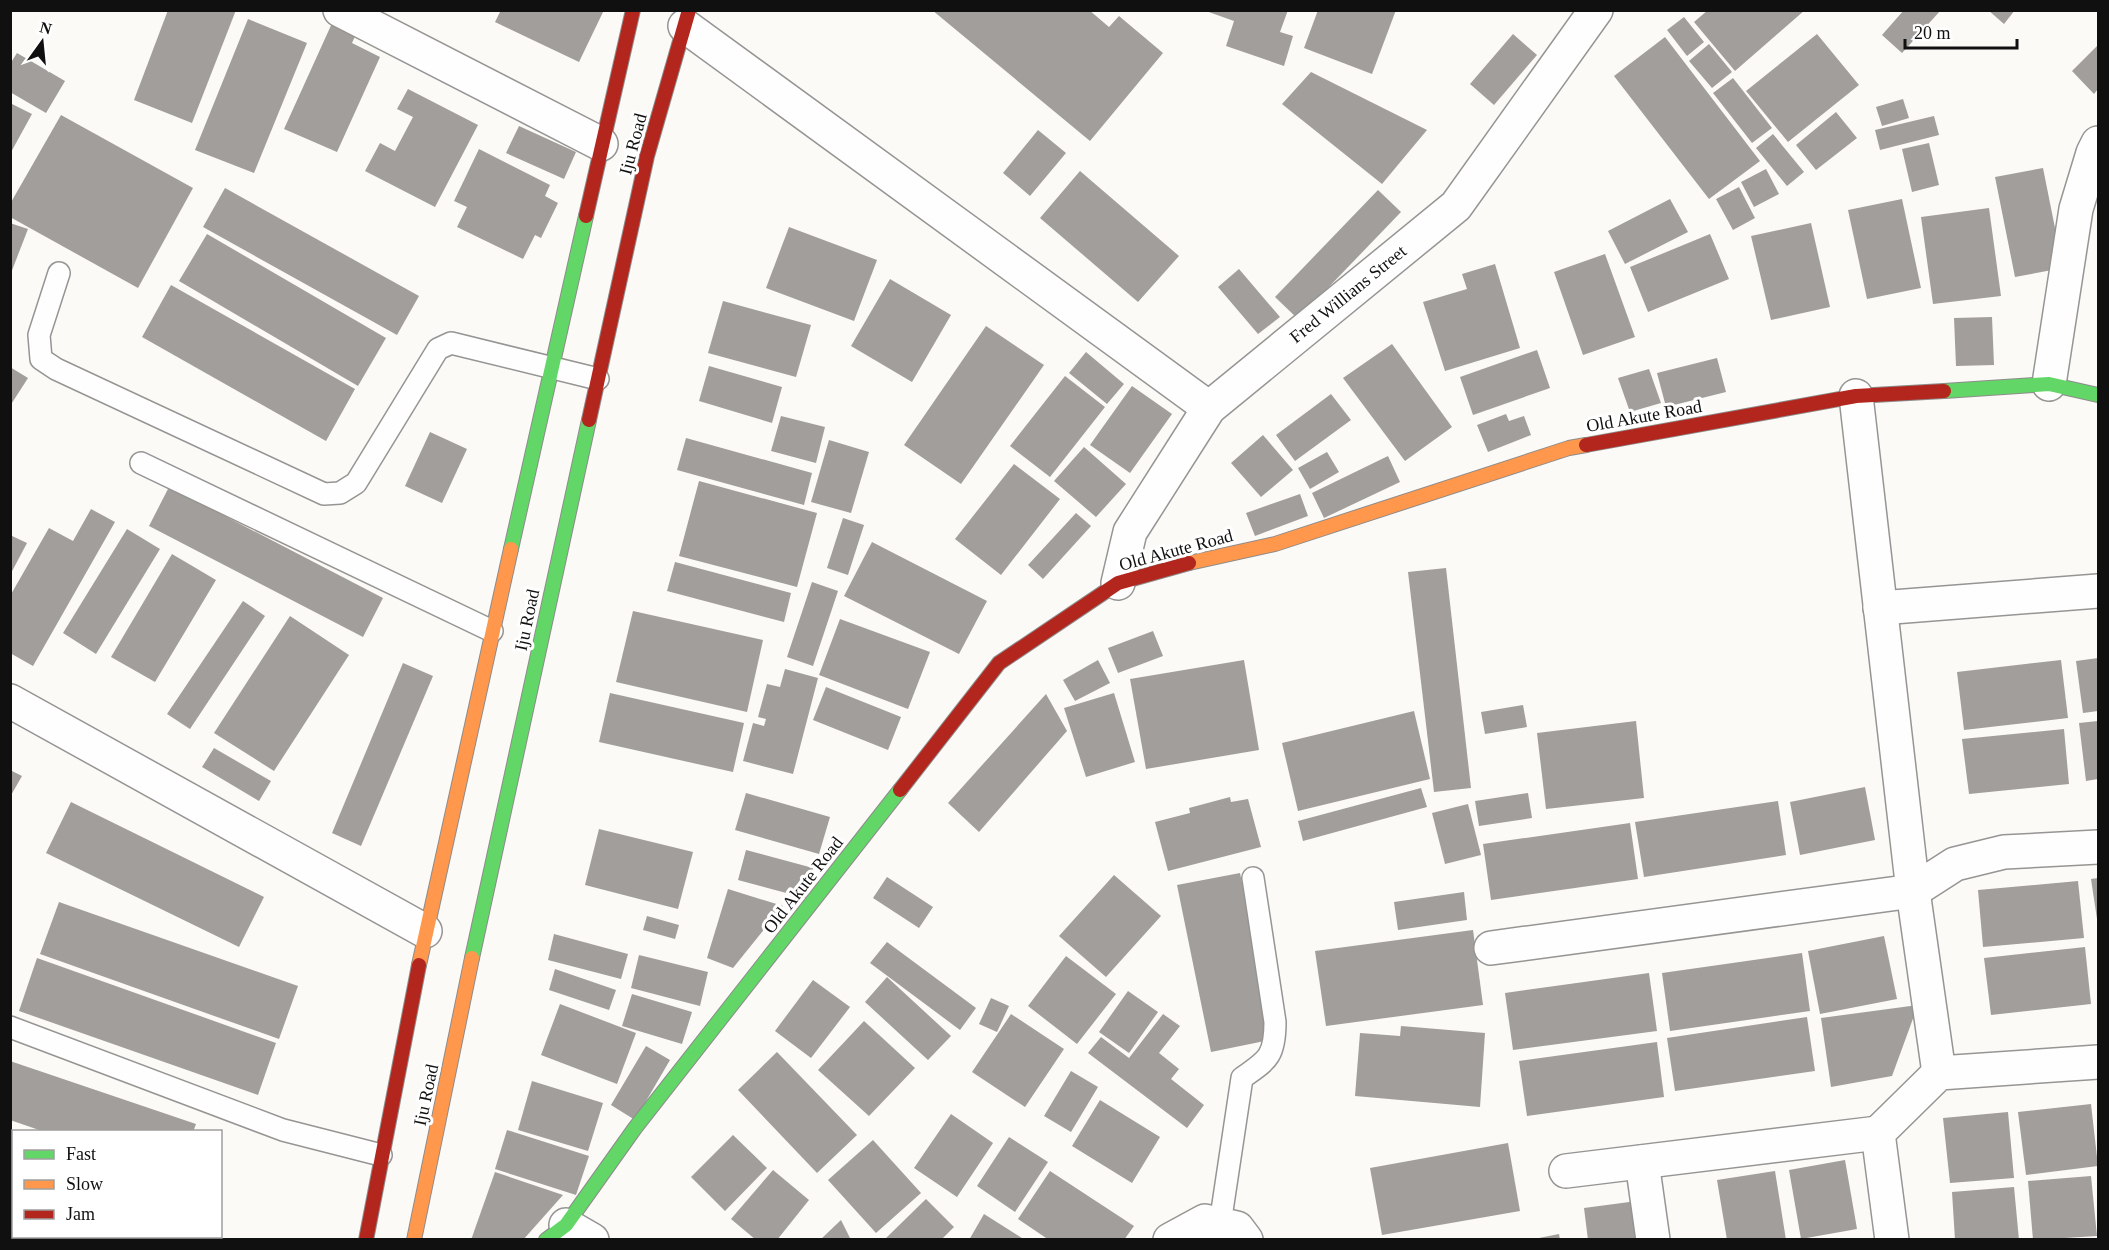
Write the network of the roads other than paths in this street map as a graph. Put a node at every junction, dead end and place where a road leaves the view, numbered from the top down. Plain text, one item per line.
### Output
1 (340, 10) edge
2 (633, 10) edge
3 (1596, 10) edge
4 (687, 18) edge
5 (2098, 143) edge
6 (601, 144) junction
7 (59, 273) dead end
8 (551, 367) junction
9 (598, 379) junction
10 (2049, 384) junction
11 (2098, 395) edge
12 (1856, 396) junction
13 (1209, 408) junction
14 (141, 463) dead end
15 (1118, 584) junction
16 (2098, 591) edge
17 (1880, 608) junction
18 (492, 631) junction
19 (10, 701) edge
20 (2098, 847) edge
21 (1253, 878) dead end
22 (1912, 891) junction
23 (424, 931) junction
24 (1491, 948) dead end
25 (10, 1026) edge
26 (2098, 1062) edge
27 (1939, 1073) junction
28 (1878, 1133) junction
29 (381, 1155) junction
30 (1642, 1162) junction
31 (1566, 1171) dead end
32 (1233, 1232) edge
33 (568, 1235) edge
34 (366, 1239) edge
35 (414, 1239) edge
36 (1170, 1239) edge
37 (1653, 1239) edge
38 (1892, 1239) edge

1 - 6 street
2 - 6 main road, Iju Road
3 - 13 street, Fred Willians Street
4 - 9 main road, Iju Road
4 - 13 street
5 - 10 street
6 - 8 main road, Iju Road
7 - 8 lane
8 - 9 lane
8 - 18 main road, Iju Road
9 - 35 main road, Iju Road
10 - 11 main road, Old Akute Road
10 - 12 main road, Old Akute Road
12 - 15 main road, Old Akute Road
12 - 17 street
13 - 15 street, Fred Willians Street
14 - 18 lane
15 - 33 main road, Old Akute Road
16 - 17 street
17 - 22 street
18 - 23 main road, Iju Road
19 - 23 street
20 - 22 street
21 - 32 lane
22 - 24 street
22 - 27 street
23 - 29 main road, Iju Road
25 - 29 lane
26 - 27 street
27 - 28 street
28 - 30 street
28 - 38 street
29 - 34 main road, Iju Road
30 - 31 street
30 - 37 street
32 - 36 street

